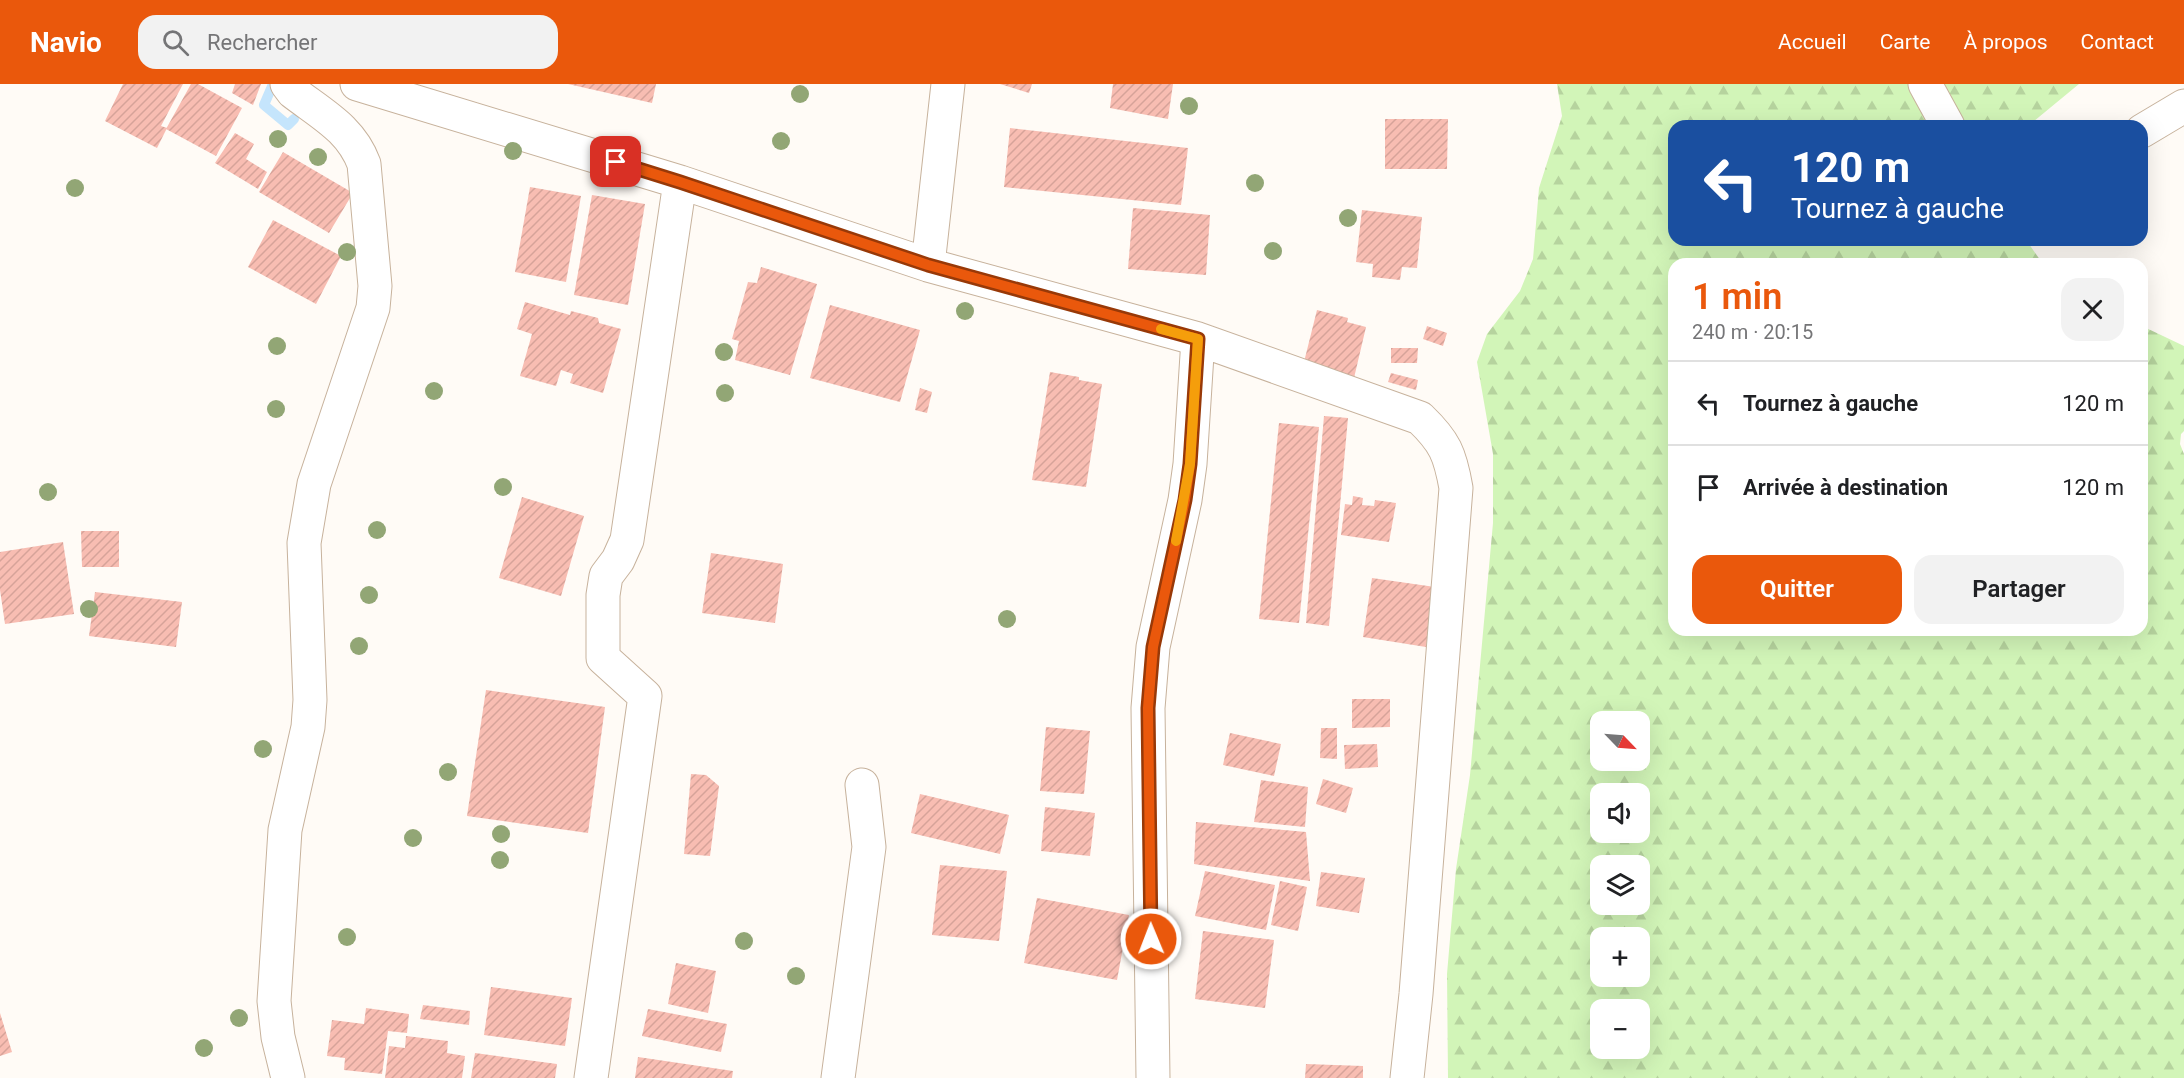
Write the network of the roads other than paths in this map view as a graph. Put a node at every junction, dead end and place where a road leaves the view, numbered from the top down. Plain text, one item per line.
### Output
1 (287, 84) edge
2 (357, 84) edge
3 (948, 84) edge
4 (1925, 84) edge
5 (1945, 120) edge
6 (680, 182) junction
7 (928, 265) junction
8 (1198, 339) junction
9 (862, 785) dead end
10 (288, 1078) edge
11 (591, 1078) edge
12 (838, 1078) edge
13 (1153, 1078) edge
14 (1407, 1078) edge

1 - 10 street
2 - 6 street
3 - 7 street
4 - 5 street
6 - 7 street
6 - 11 street
7 - 8 street
8 - 13 street
8 - 14 street
9 - 12 street

